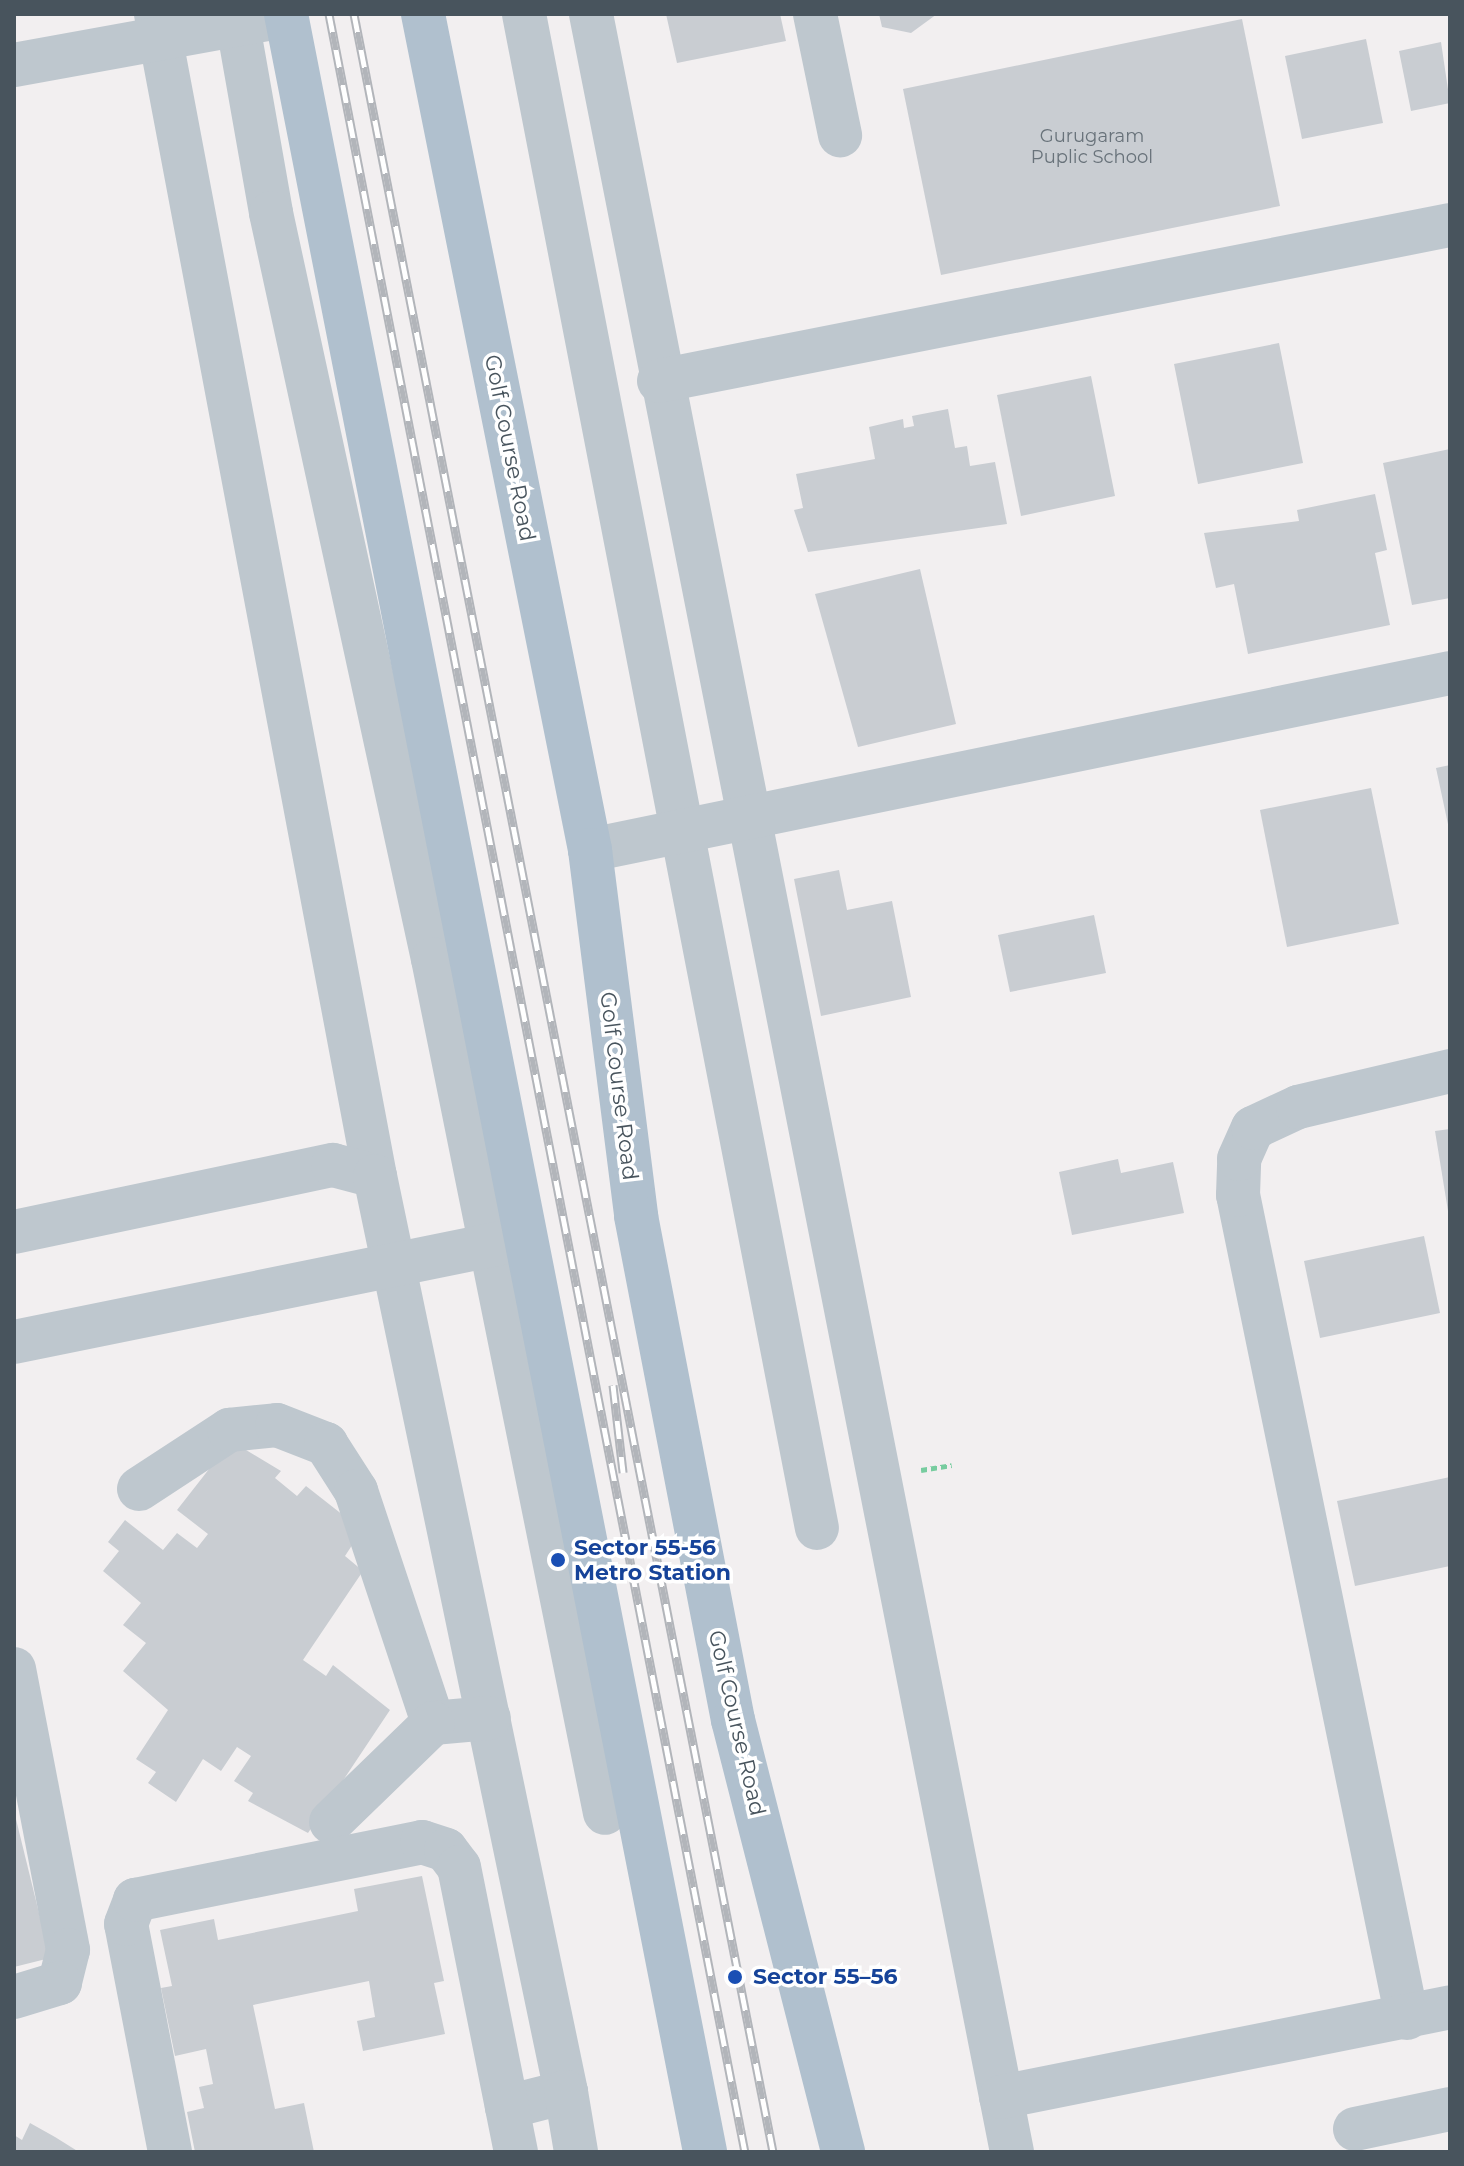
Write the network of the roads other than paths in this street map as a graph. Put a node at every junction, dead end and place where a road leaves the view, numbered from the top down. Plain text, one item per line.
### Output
1 (423, 14) edge
2 (524, 14) edge
3 (591, 14) edge
4 (815, 14) edge
5 (286, 15) edge
6 (236, 19) edge
7 (158, 26) edge
8 (14, 65) edge
9 (840, 135) dead end
10 (1450, 225) edge
11 (659, 381) junction
12 (1450, 673) edge
13 (750, 814) junction
14 (682, 830) junction
15 (590, 850) junction
16 (1450, 1071) edge
17 (375, 1176) junction
18 (14, 1232) edge
19 (508, 1242) junction
20 (395, 1264) junction
21 (14, 1342) edge
22 (139, 1489) dead end
23 (817, 1528) dead end
24 (14, 1669) edge
25 (489, 1718) junction
26 (433, 1723) junction
27 (605, 1813) dead end
28 (331, 1822) dead end
29 (14, 1997) edge
30 (1450, 2007) edge
31 (1407, 2018) junction
32 (566, 2092) junction
33 (1001, 2097) junction
34 (507, 2107) junction
35 (1450, 2109) edge
36 (1355, 2129) dead end
37 (170, 2152) edge
38 (516, 2152) edge
39 (576, 2152) edge
40 (705, 2152) edge
41 (843, 2152) edge
42 (1012, 2152) edge

1 - 15 main road, Golf Course Road
2 - 14 street
3 - 11 street
4 - 9 street
5 - 6 street
5 - 19 main road
6 - 7 street
6 - 19 street
7 - 8 street
7 - 17 street
10 - 11 street
11 - 13 street
12 - 13 street
13 - 14 street
13 - 33 street
14 - 15 street
14 - 23 street
15 - 41 main road, Golf Course Road
16 - 31 street
17 - 18 street
17 - 20 street
19 - 20 street
19 - 27 street
19 - 40 main road
20 - 21 street
20 - 25 street
22 - 26 street
24 - 29 street
25 - 26 street
25 - 32 street
26 - 28 street
30 - 31 street
31 - 33 street
32 - 34 street
32 - 39 street
33 - 42 street
34 - 37 street
34 - 38 street
35 - 36 street

